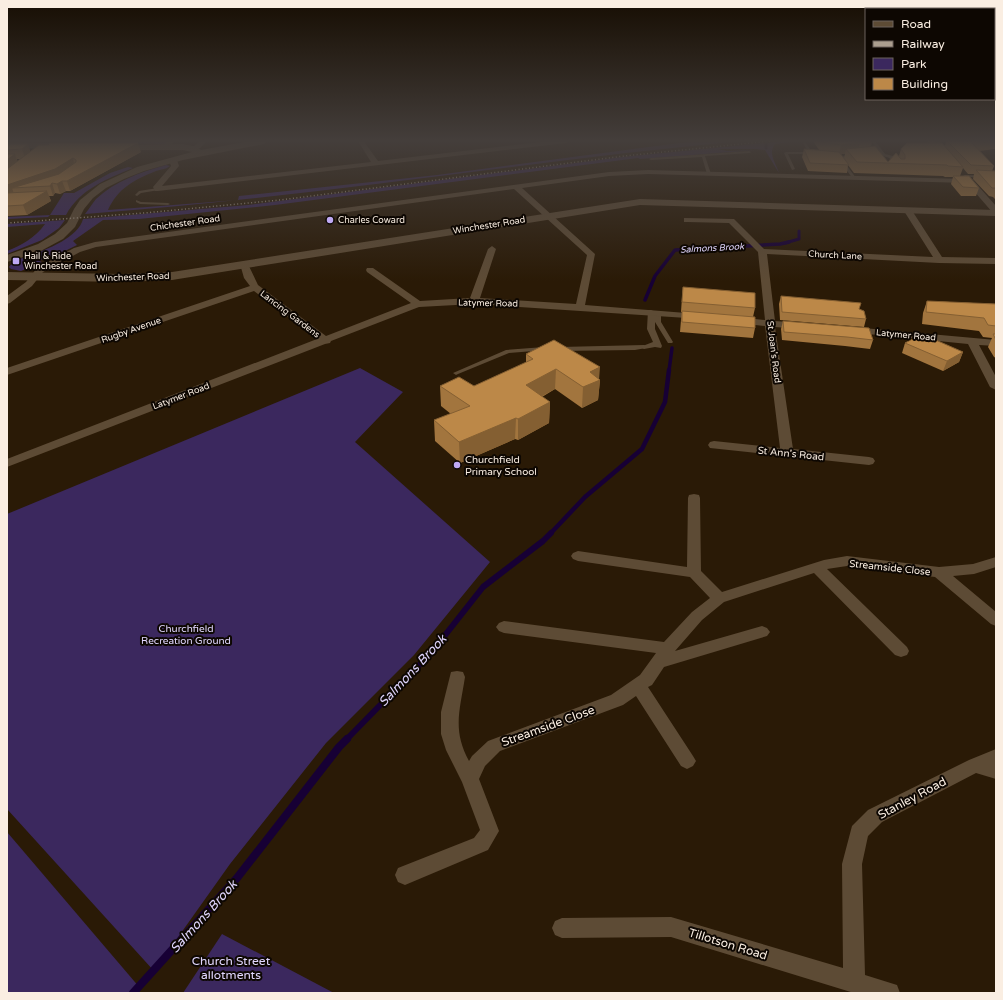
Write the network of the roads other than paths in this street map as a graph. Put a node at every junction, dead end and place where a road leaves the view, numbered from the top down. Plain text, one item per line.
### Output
1 (100, 188) edge
2 (178, 188) edge
3 (517, 188) joint
4 (974, 188) edge
5 (158, 190) joint
6 (137, 195) dead end
7 (137, 201) dead end
8 (168, 204) dead end
9 (908, 211) junction
10 (996, 212) edge
11 (549, 215) junction
12 (687, 220) dead end
13 (757, 247) junction
14 (492, 249) dead end
15 (7, 259) edge
16 (939, 260) junction
17 (996, 261) edge
18 (244, 264) junction
19 (370, 270) dead end
20 (8, 276) edge
21 (34, 278) junction
22 (255, 287) junction
23 (7, 301) edge
24 (474, 301) junction
25 (418, 304) junction
26 (580, 307) junction
27 (654, 313) junction
28 (706, 317) edge
29 (728, 319) edge
30 (770, 323) junction
31 (809, 326) edge
32 (840, 329) edge
33 (326, 341) junction
34 (972, 341) junction
35 (670, 342) dead end
36 (996, 343) edge
37 (644, 347) joint
38 (549, 349) edge
39 (557, 349) edge
40 (7, 372) edge
41 (456, 373) dead end
42 (996, 387) edge
43 (714, 445) dead end
44 (787, 452) junction
45 (869, 461) dead end
46 (7, 463) edge
47 (694, 498) dead end
48 (578, 556) dead end
49 (996, 562) edge
50 (817, 568) junction
51 (939, 572) junction
52 (694, 573) junction
53 (719, 598) junction
54 (996, 620) edge
55 (504, 627) dead end
56 (762, 632) dead end
57 (901, 651) dead end
58 (664, 655) junction
59 (457, 677) dead end
60 (638, 686) junction
61 (996, 757) edge
62 (687, 761) dead end
63 (975, 765) junction
64 (996, 771) edge
65 (470, 779) junction
66 (405, 875) dead end
67 (562, 928) dead end
68 (854, 982) junction
69 (889, 993) edge

1 - 15 street
2 - 5 street
3 - 11 street
3 - 21 street, Chichester Road
4 - 10 street
5 - 6 lane
7 - 8 lane
9 - 10 street, Winchester Road
9 - 11 street, Winchester Road
9 - 16 street
11 - 18 street, Winchester Road
11 - 26 street
12 - 13 street
13 - 16 street, Church Lane
13 - 30 street, St Joan's Road
14 - 24 street
16 - 17 street, Church Lane
18 - 21 street, Winchester Road
18 - 22 street, Lancing Gardens
19 - 25 street
20 - 21 street, Winchester Road
21 - 23 street, Chichester Road
22 - 33 street, Lancing Gardens
22 - 40 street, Rugby Avenue
24 - 25 street, Latymer Road
24 - 26 street, Latymer Road
25 - 33 street, Latymer Road
26 - 27 street, Latymer Road
27 - 28 street, Latymer Road
27 - 35 lane
27 - 37 street
29 - 30 street
30 - 31 street
30 - 44 street, St Joan's Road
32 - 34 street, Latymer Road
33 - 46 street, Latymer Road
34 - 36 street, Latymer Road
34 - 42 street
37 - 39 lane
38 - 41 lane
43 - 44 street, St Ann's Road
44 - 45 street, St Ann's Road
47 - 52 street
48 - 52 street
49 - 51 street, Streamside Close
50 - 51 street, Streamside Close
50 - 53 street, Streamside Close
50 - 57 street
51 - 54 street, Streamside Close
52 - 53 street
53 - 58 street, Streamside Close
55 - 58 street
56 - 58 street
58 - 60 street, Streamside Close
59 - 65 street
60 - 62 street
60 - 65 street, Streamside Close
61 - 63 street, Stanley Road
63 - 64 street
63 - 68 street, Stanley Road
65 - 66 street
67 - 68 street, Tillotson Road
68 - 69 street, Tillotson Road

